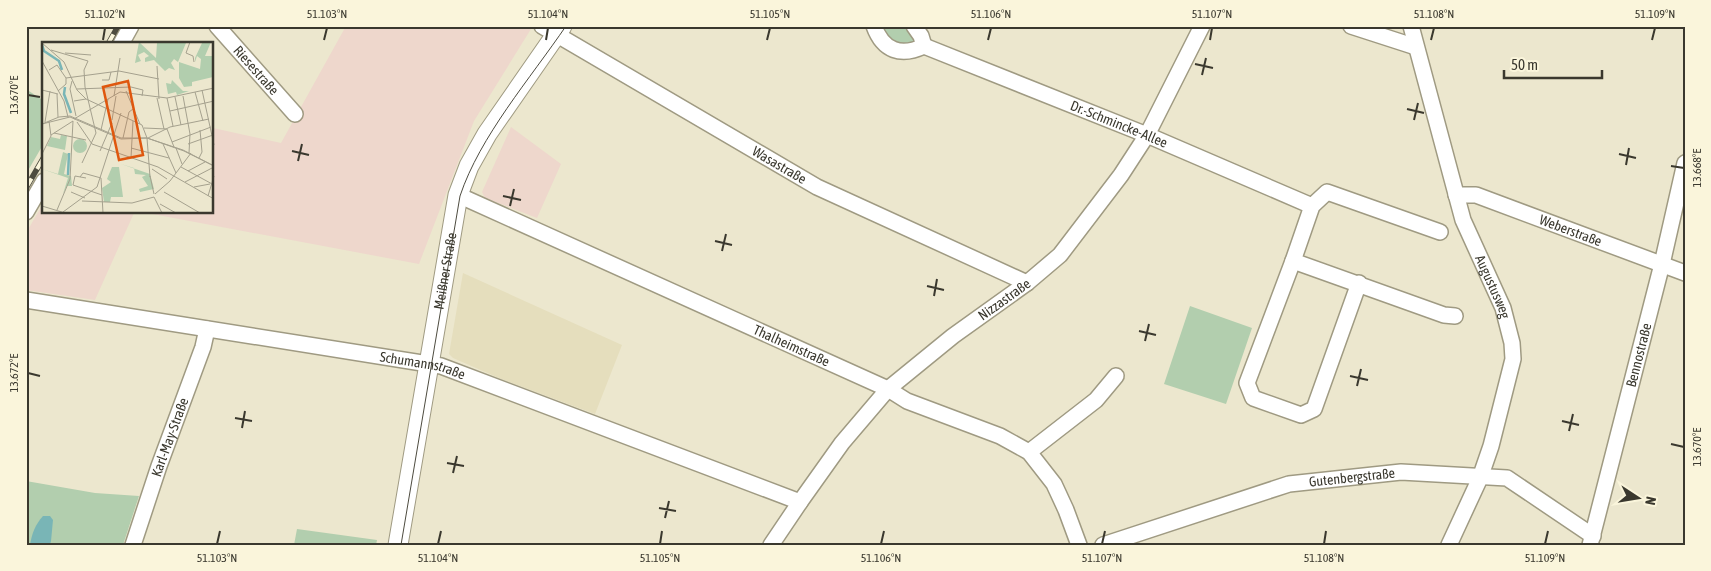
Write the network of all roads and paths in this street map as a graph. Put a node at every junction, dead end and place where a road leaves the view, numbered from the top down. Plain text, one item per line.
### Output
1 (131, 26) edge
2 (217, 26) edge
3 (874, 26) edge
4 (914, 26) edge
5 (1202, 26) edge
6 (1351, 26) edge
7 (1411, 26) edge
8 (553, 29) edge
9 (122, 42) edge
10 (924, 46) junction
11 (1416, 47) junction
12 (295, 114) dead end
13 (1147, 135) junction
14 (1685, 163) edge
15 (42, 184) edge
16 (458, 194) junction
17 (1456, 195) junction
18 (1312, 206) junction
19 (26, 212) edge
20 (1440, 232) dead end
21 (1293, 261) junction
22 (1662, 264) junction
23 (1685, 273) edge
24 (1027, 283) junction
25 (1359, 283) junction
26 (26, 300) edge
27 (1455, 316) dead end
28 (207, 329) junction
29 (429, 364) junction
30 (1116, 376) dead end
31 (888, 389) junction
32 (1029, 452) junction
33 (1480, 478) junction
34 (800, 502) junction
35 (1591, 540) edge
36 (134, 545) edge
37 (398, 545) edge
38 (772, 545) edge
39 (1079, 545) edge
40 (1104, 545) edge
41 (1449, 545) edge

1 - 9 street
2 - 12 street, Riesestraße
3 - 10 street
4 - 10 street
5 - 13 street, Nizzastraße
6 - 11 street
7 - 11 street, Augustusweg
8 - 16 main road, Meißner Straße
8 - 24 street, Wasastraße
10 - 13 street, Dr.-Schmincke-Allee
11 - 17 street, Augustusweg
13 - 18 street, Dr.-Schmincke-Allee
13 - 24 street, Nizzastraße
14 - 22 street, Bennostraße
15 - 19 street
16 - 29 main road, Meißner Straße
16 - 31 street, Thalheimstraße
17 - 22 street, Weberstraße
17 - 33 street, Augustusweg
18 - 20 street
18 - 21 street
21 - 25 street
21 - 25 street
22 - 23 street, Weberstraße
22 - 35 street, Bennostraße
24 - 31 street, Nizzastraße
25 - 27 street
26 - 28 street, Schumannstraße
28 - 29 street, Schumannstraße
28 - 36 street, Karl-May-Straße
29 - 34 street, Schumannstraße
29 - 37 main road, Meißner Straße
30 - 32 street
31 - 32 street, Thalheimstraße
31 - 34 street, Nizzastraße
32 - 39 street, Thalheimstraße
33 - 35 street, Gutenbergstraße
33 - 40 street, Gutenbergstraße
33 - 41 street, Augustusweg
34 - 38 street, Nizzastraße

